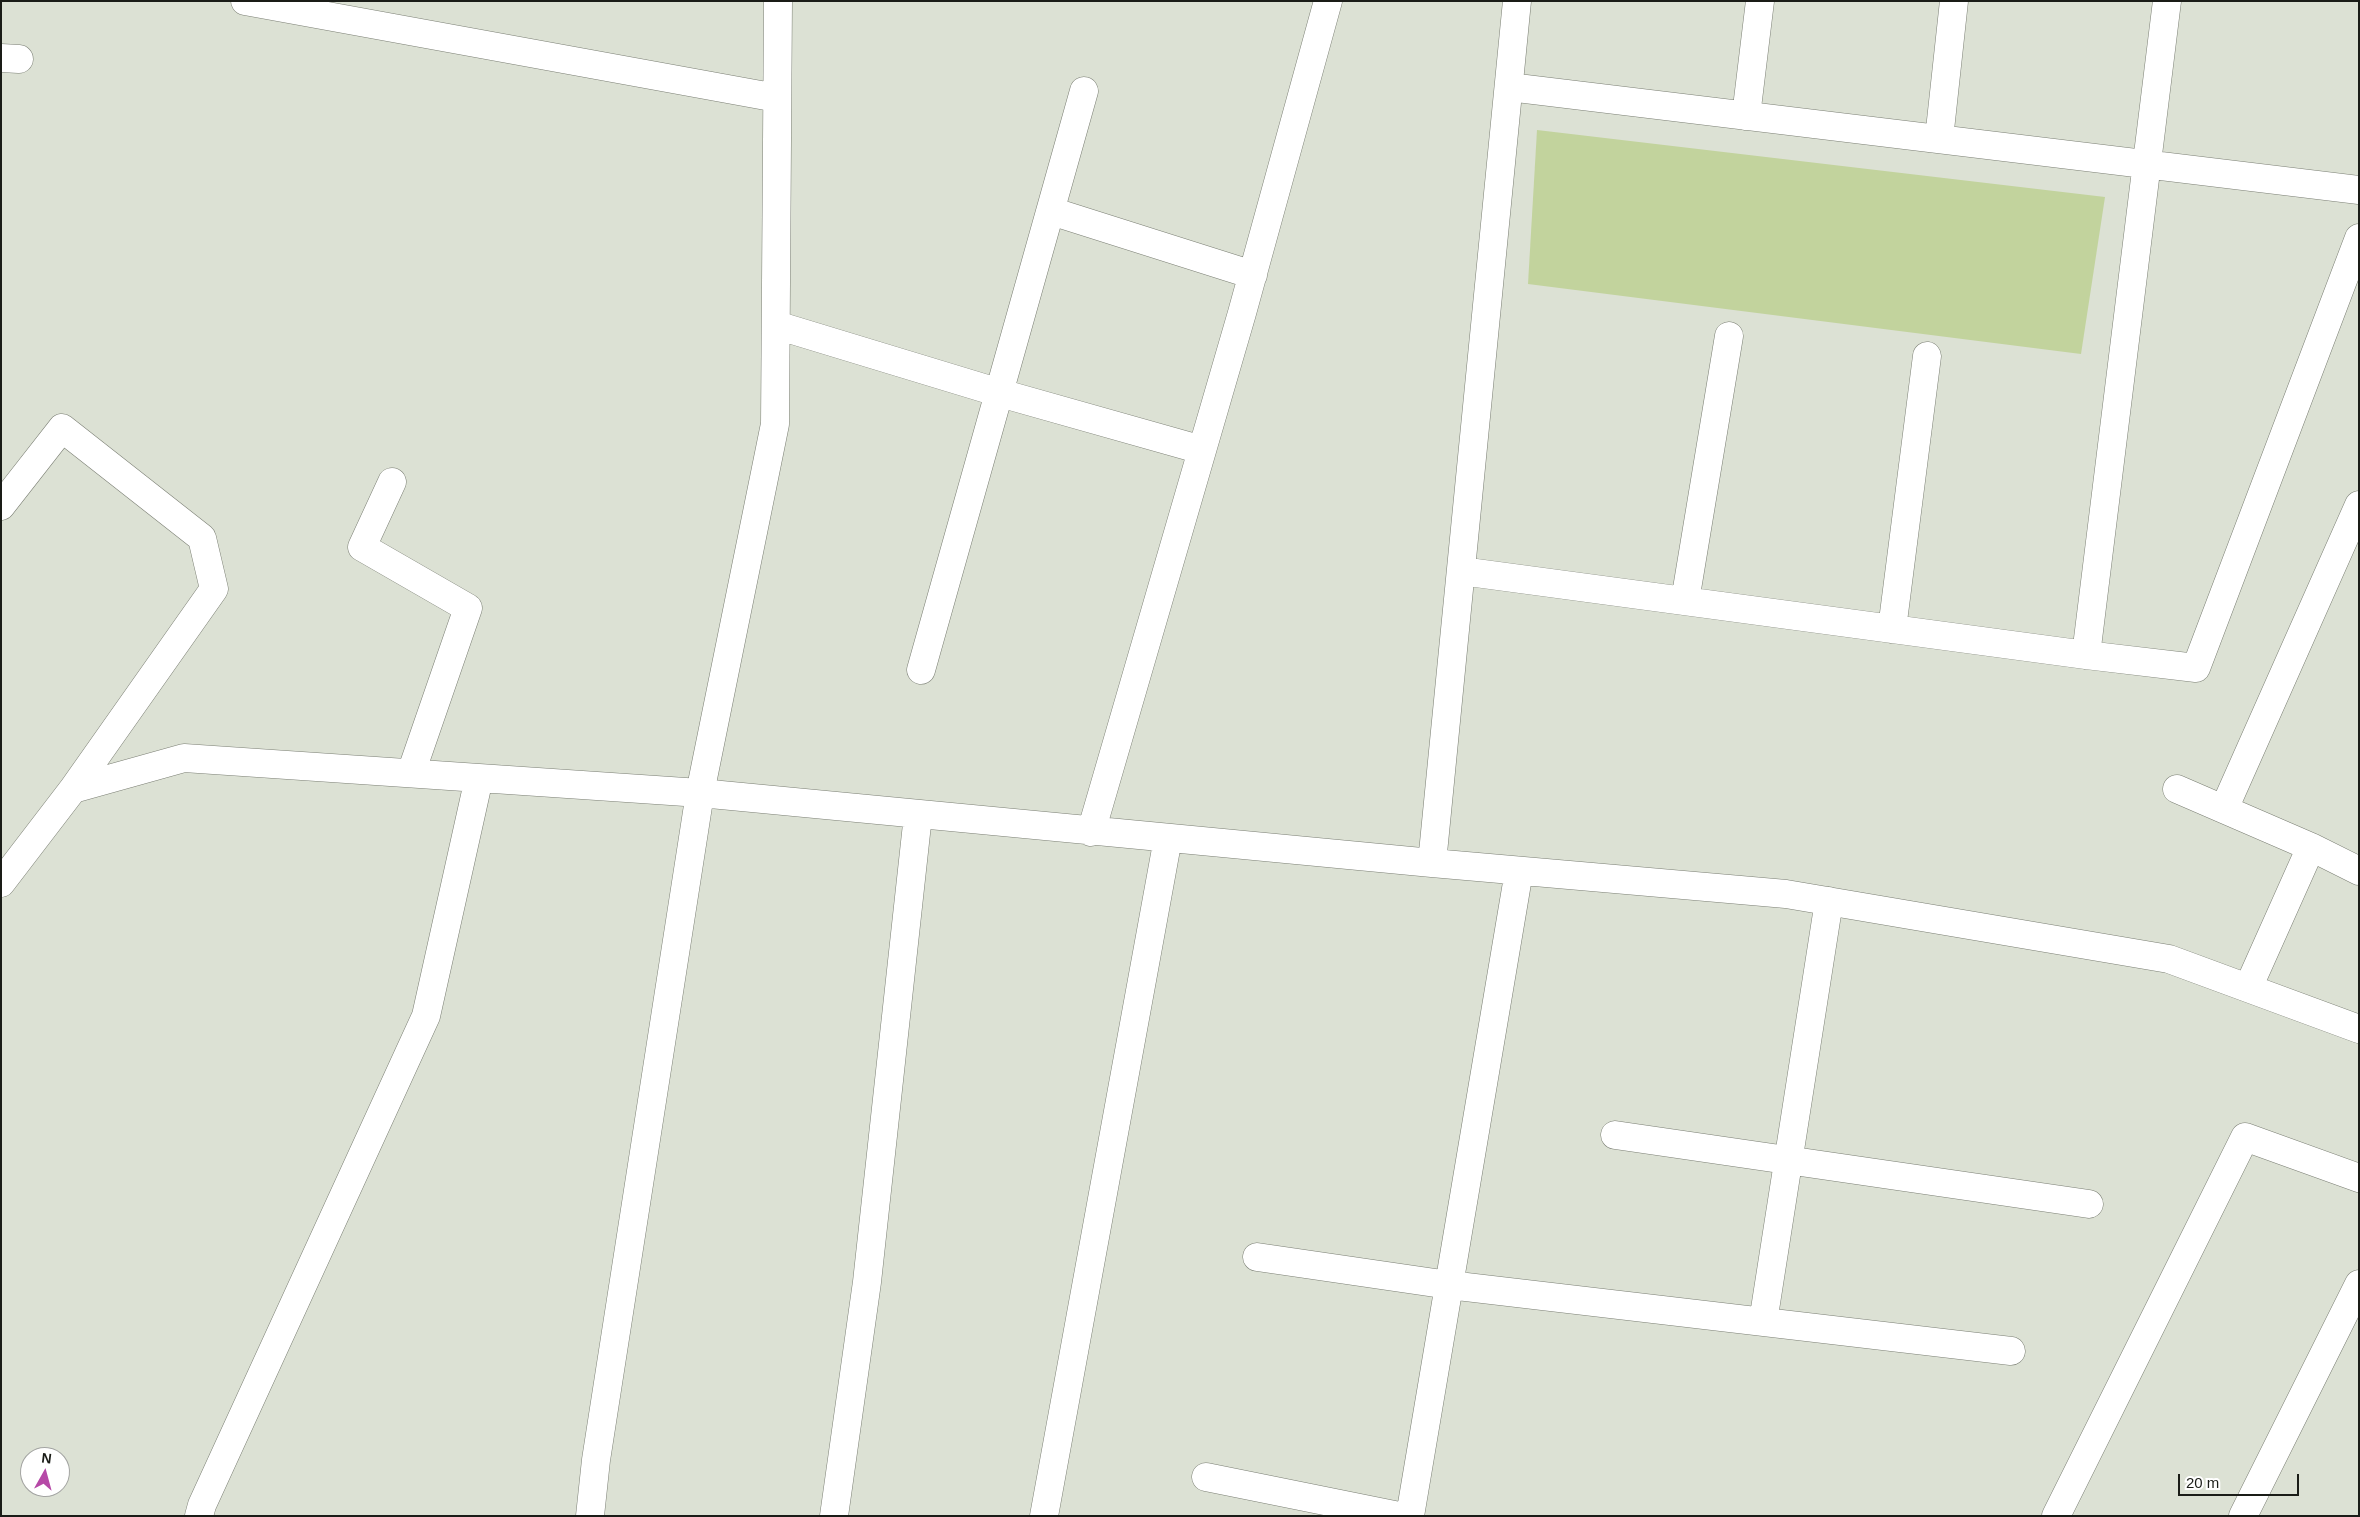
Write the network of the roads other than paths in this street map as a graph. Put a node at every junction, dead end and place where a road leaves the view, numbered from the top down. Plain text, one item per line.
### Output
1 (245, 1) edge
2 (778, 1) edge
3 (1328, 1) edge
4 (1517, 1) edge
5 (1760, 1) edge
6 (1954, 1) edge
7 (2167, 1) edge
8 (1509, 87) junction
9 (1084, 91) dead end
10 (777, 98) junction
11 (1746, 116) junction
12 (1939, 139) junction
13 (2146, 164) junction
14 (2359, 190) edge
15 (1051, 211) junction
16 (2359, 238) edge
17 (1253, 274) junction
18 (776, 325) junction
19 (1729, 336) dead end
20 (1927, 356) dead end
21 (1000, 393) junction
22 (1202, 450) junction
23 (392, 482) dead end
24 (2359, 505) edge
25 (1, 506) edge
26 (1461, 571) junction
27 (1685, 601) junction
28 (1892, 629) junction
29 (2086, 655) junction
30 (922, 670) dead end
31 (412, 774) junction
32 (479, 778) junction
33 (73, 789) junction
34 (2177, 789) dead end
35 (700, 793) junction
36 (2224, 809) junction
37 (918, 815) junction
38 (1091, 832) junction
39 (1168, 838) junction
40 (2311, 847) junction
41 (1432, 864) junction
42 (1520, 871) junction
43 (2359, 871) edge
44 (1, 883) edge
45 (1829, 901) junction
46 (2248, 988) junction
47 (2359, 1029) edge
48 (1615, 1135) dead end
49 (1788, 1161) junction
50 (2359, 1178) edge
51 (2089, 1204) dead end
52 (1257, 1257) dead end
53 (2359, 1284) edge
54 (1450, 1285) junction
55 (1763, 1322) junction
56 (2011, 1351) dead end
57 (1206, 1477) dead end
58 (199, 1516) edge
59 (590, 1516) edge
60 (834, 1516) edge
61 (1044, 1516) edge
62 (1399, 1516) edge
63 (1410, 1516) edge
64 (2056, 1516) edge
65 (2243, 1516) edge

1 - 10 street
2 - 10 street
3 - 17 street
4 - 8 street
5 - 11 street
6 - 12 street
7 - 13 street
8 - 11 street
8 - 26 street
9 - 15 street
10 - 18 street
11 - 12 street
12 - 13 street
13 - 14 street
13 - 29 street
15 - 17 street
15 - 21 street
16 - 29 street
17 - 22 street
18 - 21 street
18 - 35 street
19 - 27 street
20 - 28 street
21 - 22 street
21 - 30 street
22 - 38 street
23 - 31 street
24 - 36 street
25 - 33 street
26 - 27 street
26 - 41 street
27 - 28 street
28 - 29 street
31 - 32 street
31 - 33 street
32 - 35 street
32 - 58 street
33 - 44 street
34 - 36 street
35 - 37 street
35 - 59 street
36 - 40 street
37 - 38 street
37 - 60 street
38 - 39 street
39 - 41 street
39 - 61 street
40 - 43 street
40 - 46 street
41 - 42 street
42 - 45 street
42 - 54 street
45 - 46 street
45 - 49 street
46 - 47 street
48 - 49 street
49 - 51 street
49 - 55 street
50 - 64 street
52 - 54 street
53 - 65 street
54 - 55 street
54 - 63 street
55 - 56 street
57 - 62 street

